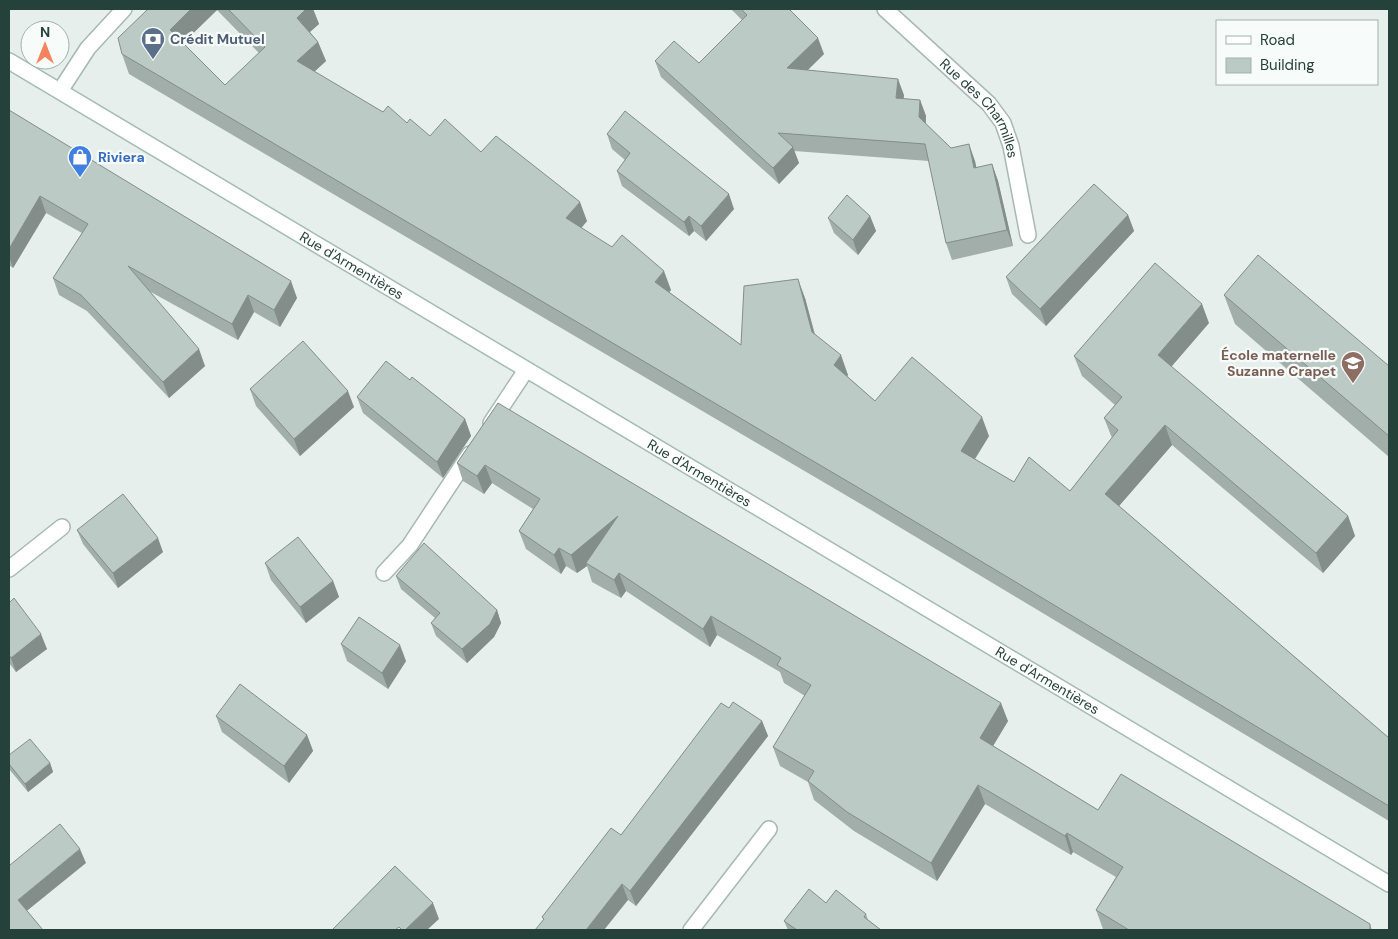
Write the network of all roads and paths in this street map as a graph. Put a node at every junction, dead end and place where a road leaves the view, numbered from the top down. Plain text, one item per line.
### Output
1 (124, 9) edge
2 (885, 9) edge
3 (9, 61) edge
4 (60, 91) junction
5 (1028, 235) dead end
6 (526, 370) junction
7 (62, 527) dead end
8 (9, 569) edge
9 (384, 573) dead end
10 (768, 829) dead end
11 (1389, 884) edge
12 (698, 928) edge

1 - 4 main road
2 - 5 main road, Rue des Charmilles
3 - 4 main road, Rue d'Armentières
4 - 6 main road, Rue d'Armentières
6 - 9 main road
6 - 11 main road, Rue d'Armentières
7 - 8 main road
10 - 12 main road

